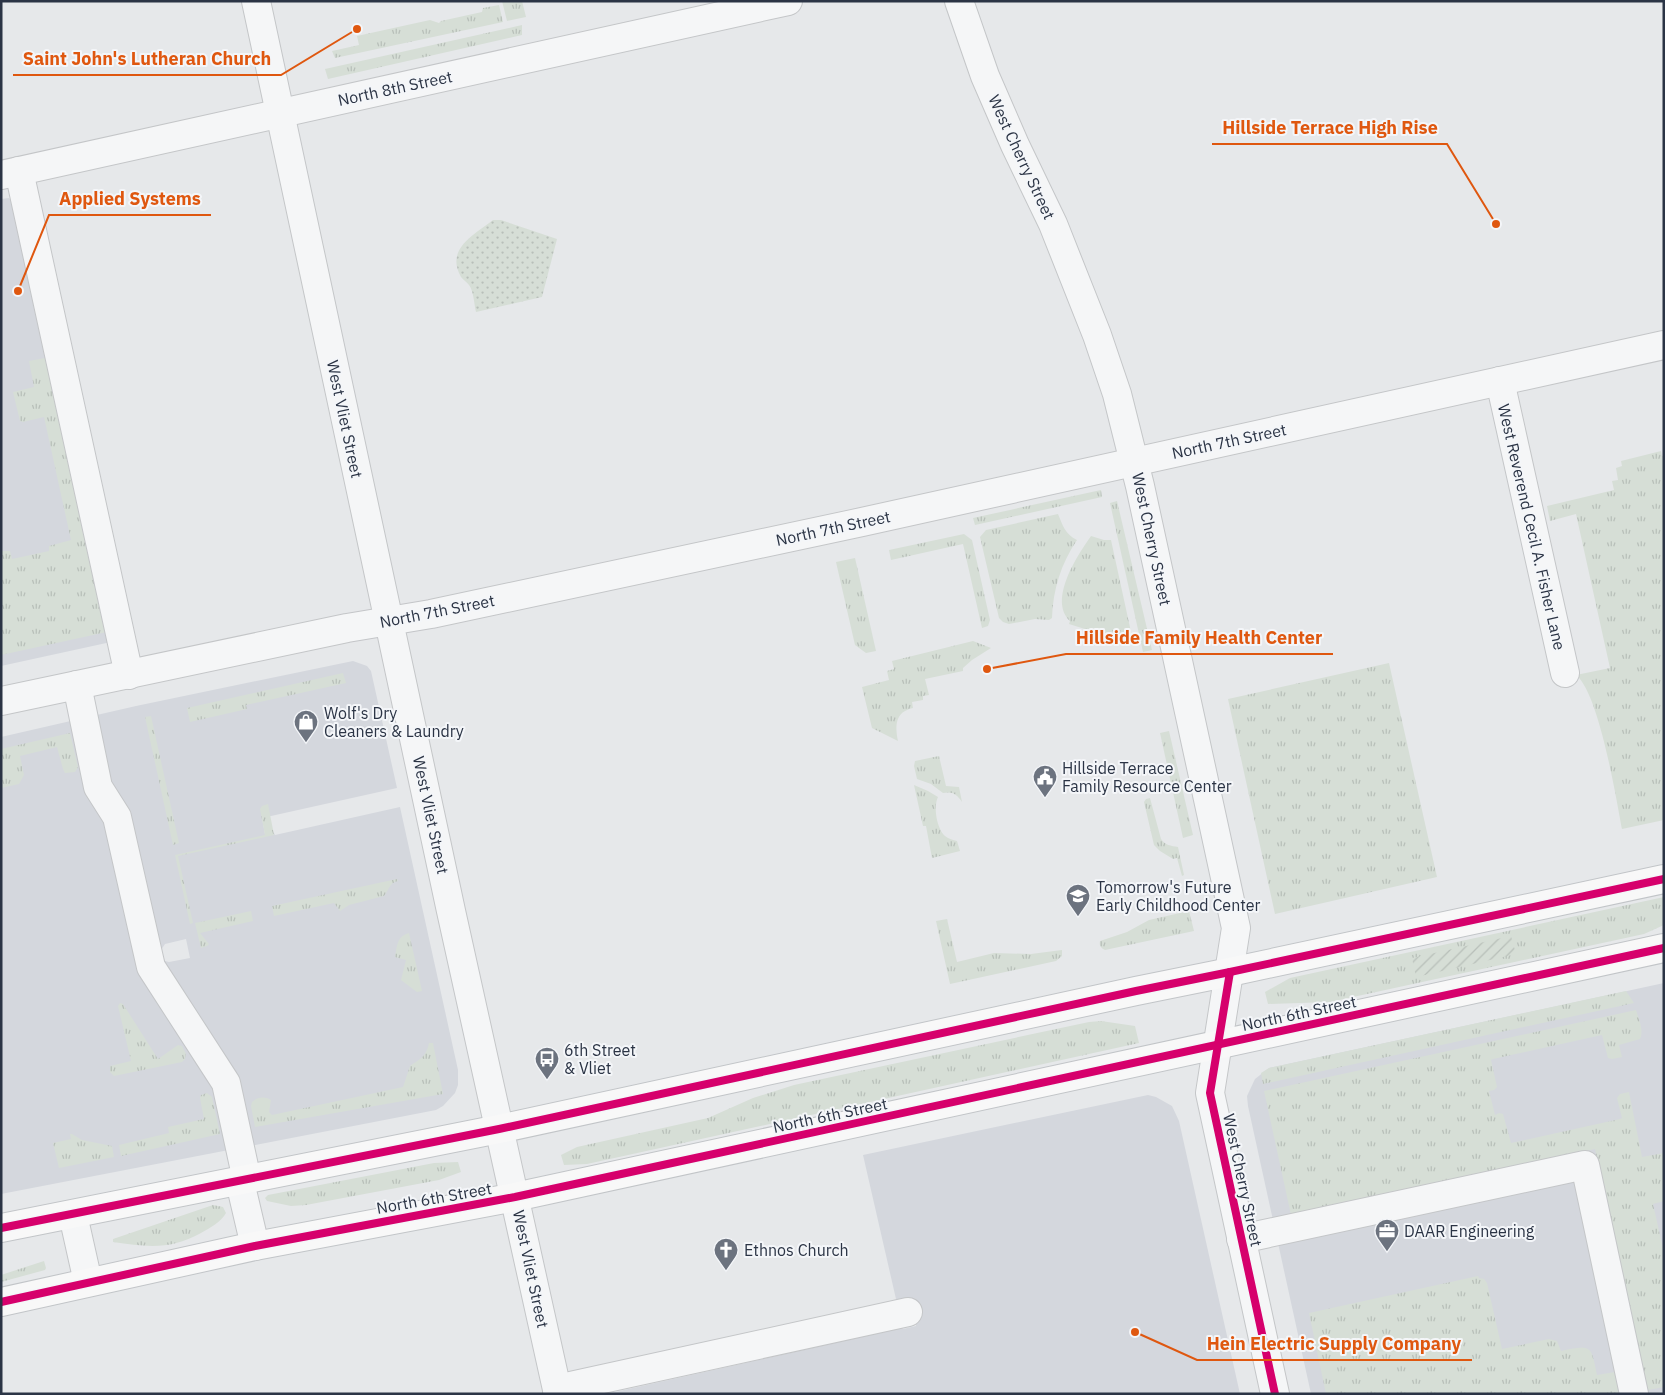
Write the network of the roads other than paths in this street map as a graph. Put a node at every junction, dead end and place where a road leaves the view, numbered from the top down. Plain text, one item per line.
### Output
1 (256, 1) edge
2 (788, 1) edge
3 (960, 1) edge
4 (280, 114) junction
5 (10, 173) edge
6 (1664, 345) edge
7 (1500, 381) junction
8 (1134, 462) junction
9 (389, 621) junction
10 (1565, 673) dead end
11 (129, 674) junction
12 (77, 685) junction
13 (1, 701) edge
14 (1664, 879) edge
15 (1664, 948) edge
16 (1230, 972) junction
17 (1218, 1045) junction
18 (499, 1129) junction
19 (243, 1181) junction
20 (515, 1197) junction
21 (73, 1215) junction
22 (1, 1228) edge
23 (1242, 1239) junction
24 (254, 1246) junction
25 (88, 1282) junction
26 (1, 1302) edge
27 (908, 1312) dead end
28 (558, 1392) edge
29 (1275, 1394) edge
30 (1634, 1394) edge

1 - 4 street, West Vliet Street
2 - 4 street, North 8th Street
3 - 8 street, West Cherry Street
4 - 5 street, North 8th Street
4 - 9 street, West Vliet Street
5 - 11 street
6 - 7 street, North 7th Street
7 - 8 street, North 7th Street
7 - 10 street, West Reverend Cecil A. Fisher Lane
8 - 9 street, North 7th Street
8 - 16 street, West Cherry Street
9 - 11 street, North 7th Street
9 - 18 street, West Vliet Street
11 - 12 street, North 7th Street
12 - 13 street, North 7th Street
12 - 19 street
14 - 16 main road
15 - 17 main road, North 6th Street
16 - 17 street, West Cherry Street
16 - 18 main road
17 - 20 main road, North 6th Street
17 - 23 street, West Cherry Street
18 - 19 main road
18 - 20 street, West Vliet Street
19 - 21 main road
19 - 24 street
20 - 24 main road, North 6th Street
20 - 28 street, West Vliet Street
21 - 22 main road
21 - 25 street
23 - 29 street, West Cherry Street
23 - 30 street
24 - 25 main road, North 6th Street
25 - 26 main road, North 6th Street
27 - 28 street

